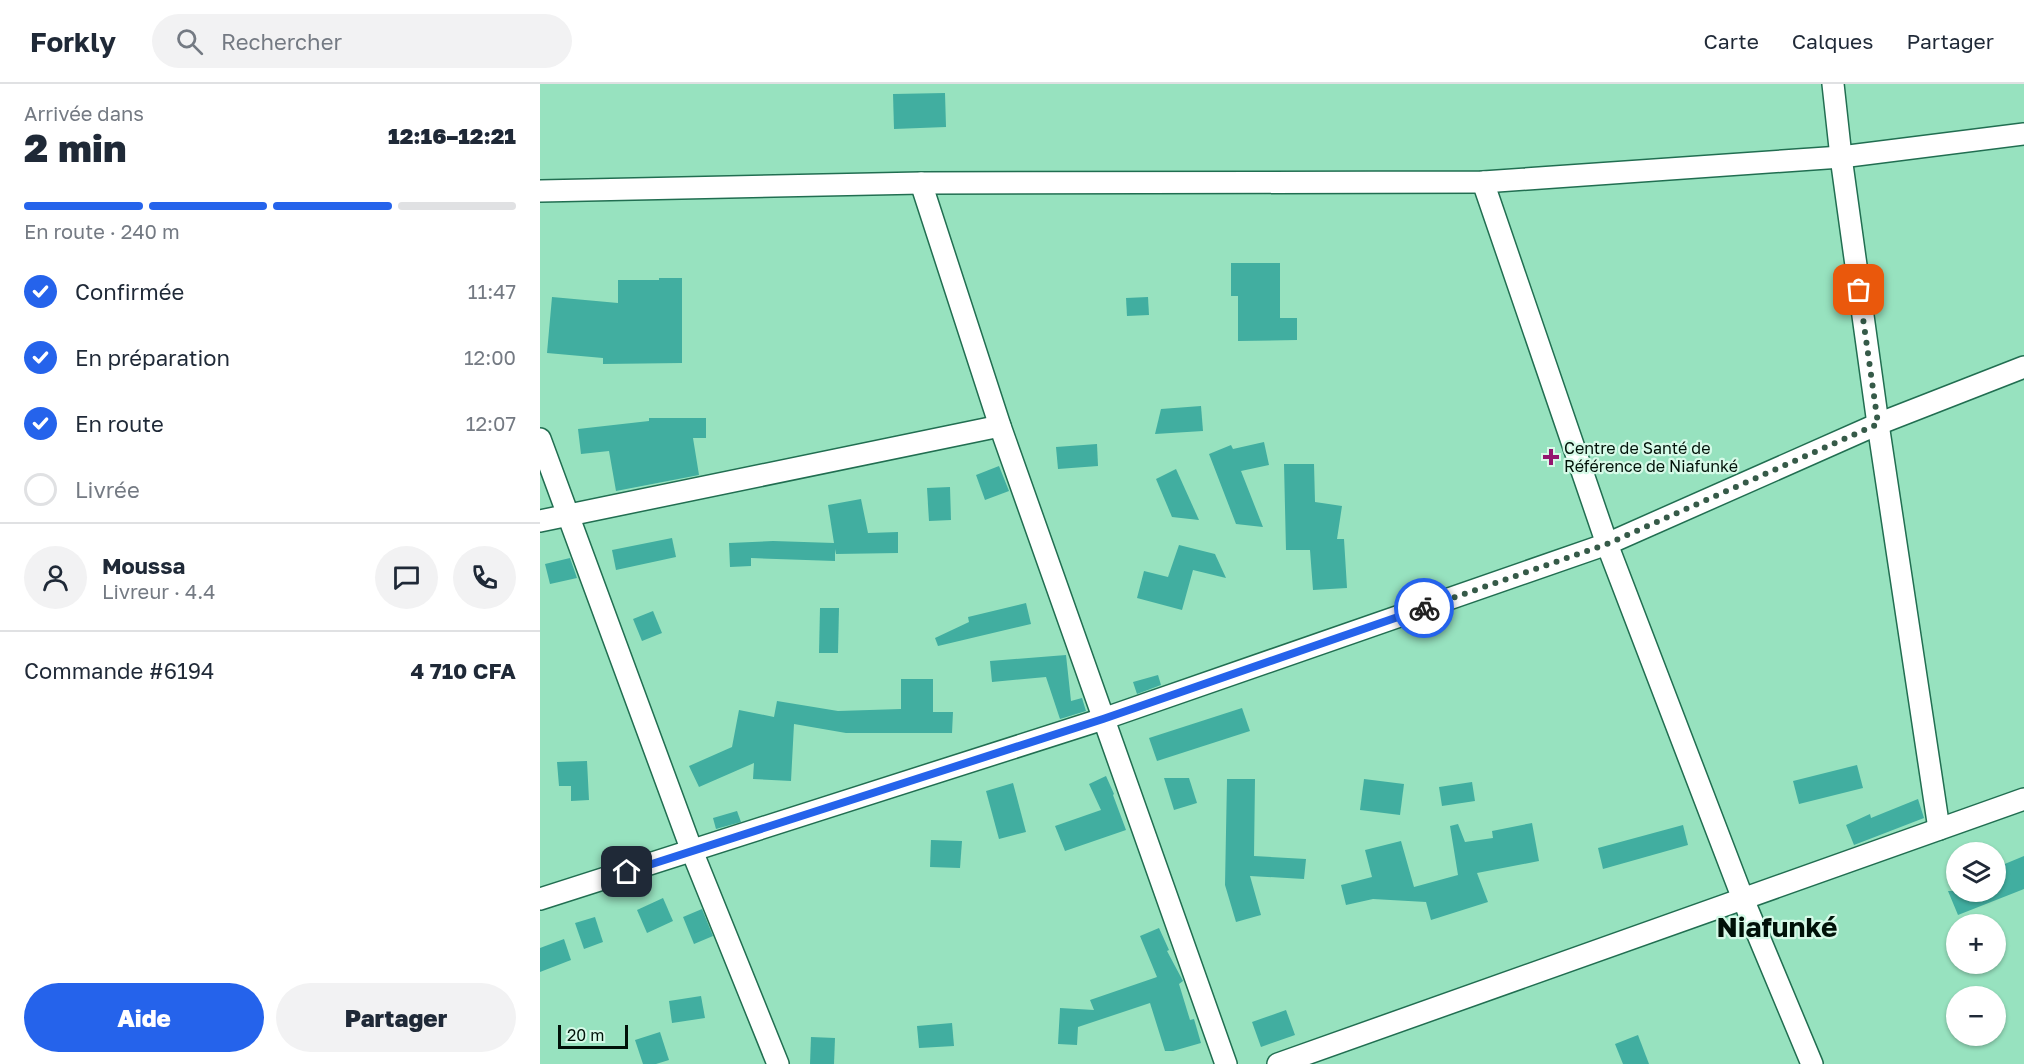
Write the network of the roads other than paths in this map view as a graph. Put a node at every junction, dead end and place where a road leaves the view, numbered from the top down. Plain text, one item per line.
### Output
1 (1833, 84) edge
2 (2024, 134) edge
3 (1840, 157) junction
4 (1483, 182) junction
5 (921, 183) junction
6 (540, 191) edge
7 (2024, 367) edge
8 (1878, 424) junction
9 (1000, 426) junction
10 (540, 439) edge
11 (569, 515) junction
12 (540, 521) edge
13 (1607, 544) junction
14 (1103, 719) junction
15 (2024, 799) edge
16 (1939, 830) junction
17 (692, 851) junction
18 (540, 899) edge
19 (1743, 899) junction
20 (778, 1064) edge
21 (1226, 1064) edge
22 (1278, 1064) edge
23 (1812, 1064) edge

1 - 3 street
2 - 3 street
3 - 4 street
3 - 8 street
4 - 5 street
4 - 13 street
5 - 6 street
5 - 9 street
7 - 8 street
8 - 13 street
8 - 16 street
9 - 11 street
9 - 14 street
10 - 11 street
11 - 12 street
11 - 17 street
13 - 14 street
13 - 19 street
14 - 17 street
14 - 21 street
15 - 16 street
16 - 19 street
17 - 18 street
17 - 20 street
19 - 22 street
19 - 23 street

